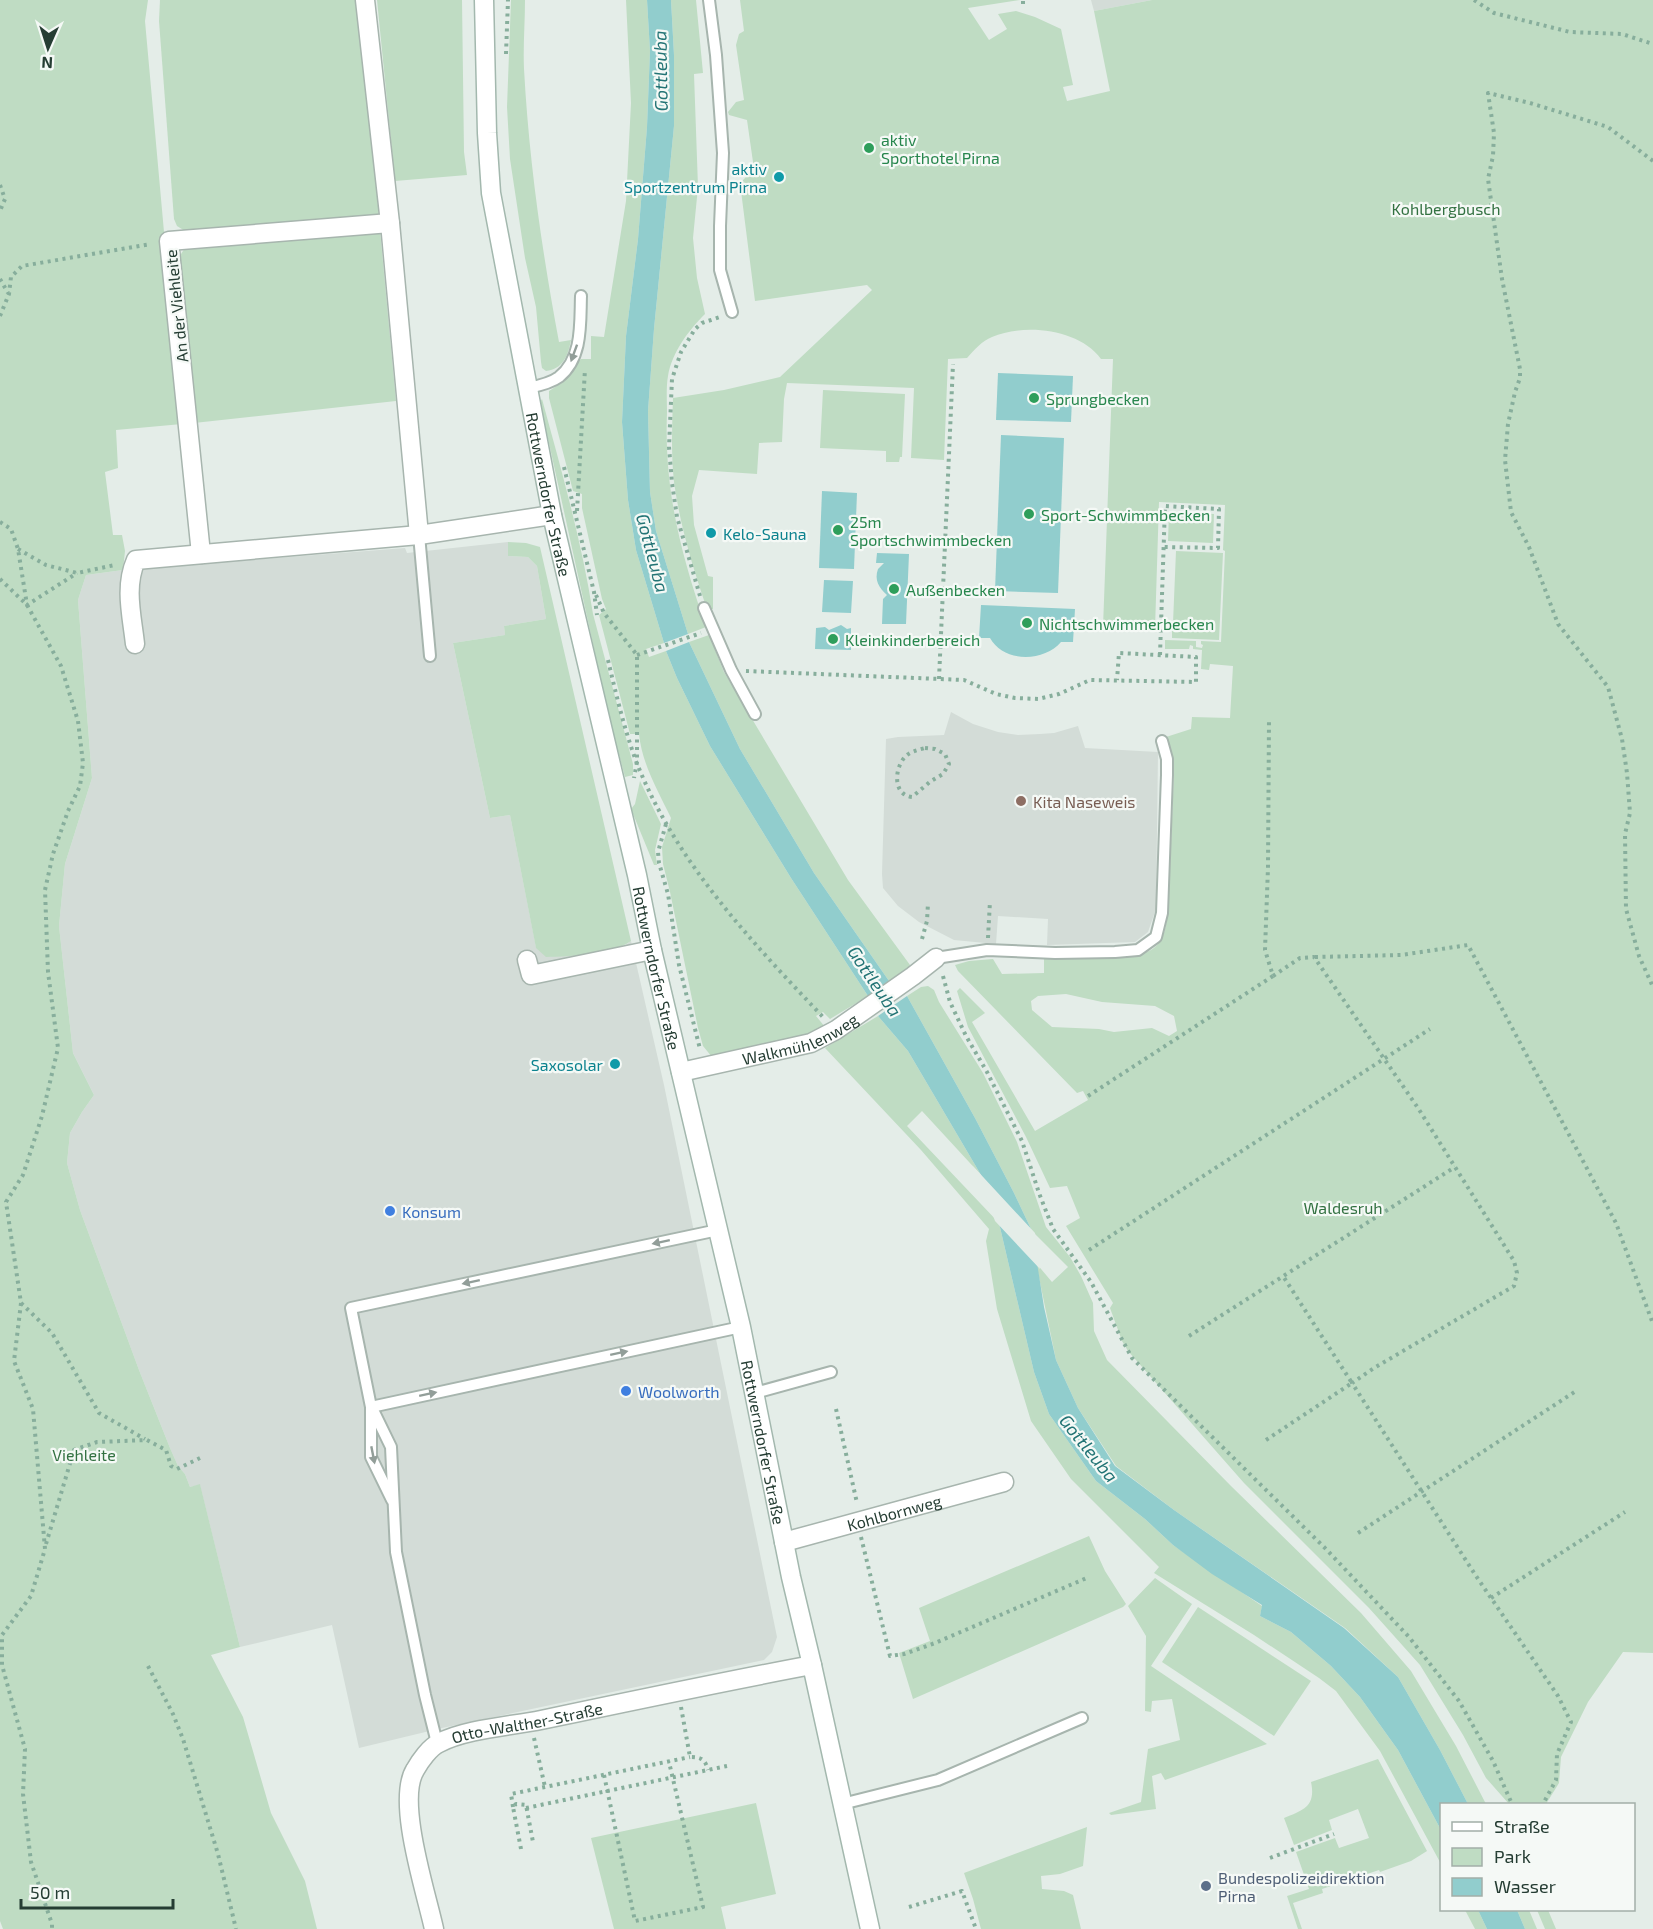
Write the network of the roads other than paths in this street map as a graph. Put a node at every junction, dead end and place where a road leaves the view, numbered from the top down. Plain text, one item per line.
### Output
1 (365, 0) edge
2 (484, 0) edge
3 (709, 0) edge
4 (390, 223) junction
5 (581, 296) dead end
6 (732, 312) road end
7 (528, 388) junction
8 (552, 515) junction
9 (419, 535) junction
10 (201, 554) junction
11 (704, 608) road end
12 (135, 644) dead end
13 (430, 656) dead end
14 (755, 714) dead end
15 (1162, 741) dead end
16 (652, 950) junction
17 (936, 958) joint
18 (527, 960) dead end
19 (681, 1072) junction
20 (718, 1230) junction
21 (741, 1327) junction
22 (831, 1372) dead end
23 (755, 1393) junction
24 (371, 1407) junction
25 (1004, 1482) dead end
26 (392, 1500) junction
27 (784, 1542) junction
28 (812, 1665) junction
29 (1082, 1718) dead end
30 (437, 1743) junction
31 (842, 1804) junction
32 (434, 1929) edge
33 (870, 1929) edge

1 - 4 street
2 - 7 street, Rottwerndorfer Straße
3 - 6 lane
4 - 9 street
4 - 10 street, An der Viehleite
5 -> 7 lane
7 - 8 street, Rottwerndorfer Straße
8 - 9 street
8 - 16 street, Rottwerndorfer Straße
9 - 10 street
9 - 13 lane
10 - 12 street
11 - 14 lane
15 - 17 lane
16 - 18 street
16 - 19 street, Rottwerndorfer Straße
17 - 19 street, Walkmühlenweg
19 - 20 street, Rottwerndorfer Straße
20 - 21 street, Rottwerndorfer Straße
20 -> 24 lane
21 - 23 street, Rottwerndorfer Straße
24 -> 21 lane
22 - 23 lane
23 - 27 street, Rottwerndorfer Straße
24 - 26 lane
24 -> 26 lane
25 - 27 street, Kohlbornweg
26 - 30 lane
27 - 28 street, Rottwerndorfer Straße
28 - 30 street, Otto-Walther-Straße
28 - 31 street, Rottwerndorfer Straße
29 - 31 lane
30 - 32 street, Otto-Walther-Straße
31 - 33 street, Rottwerndorfer Straße

